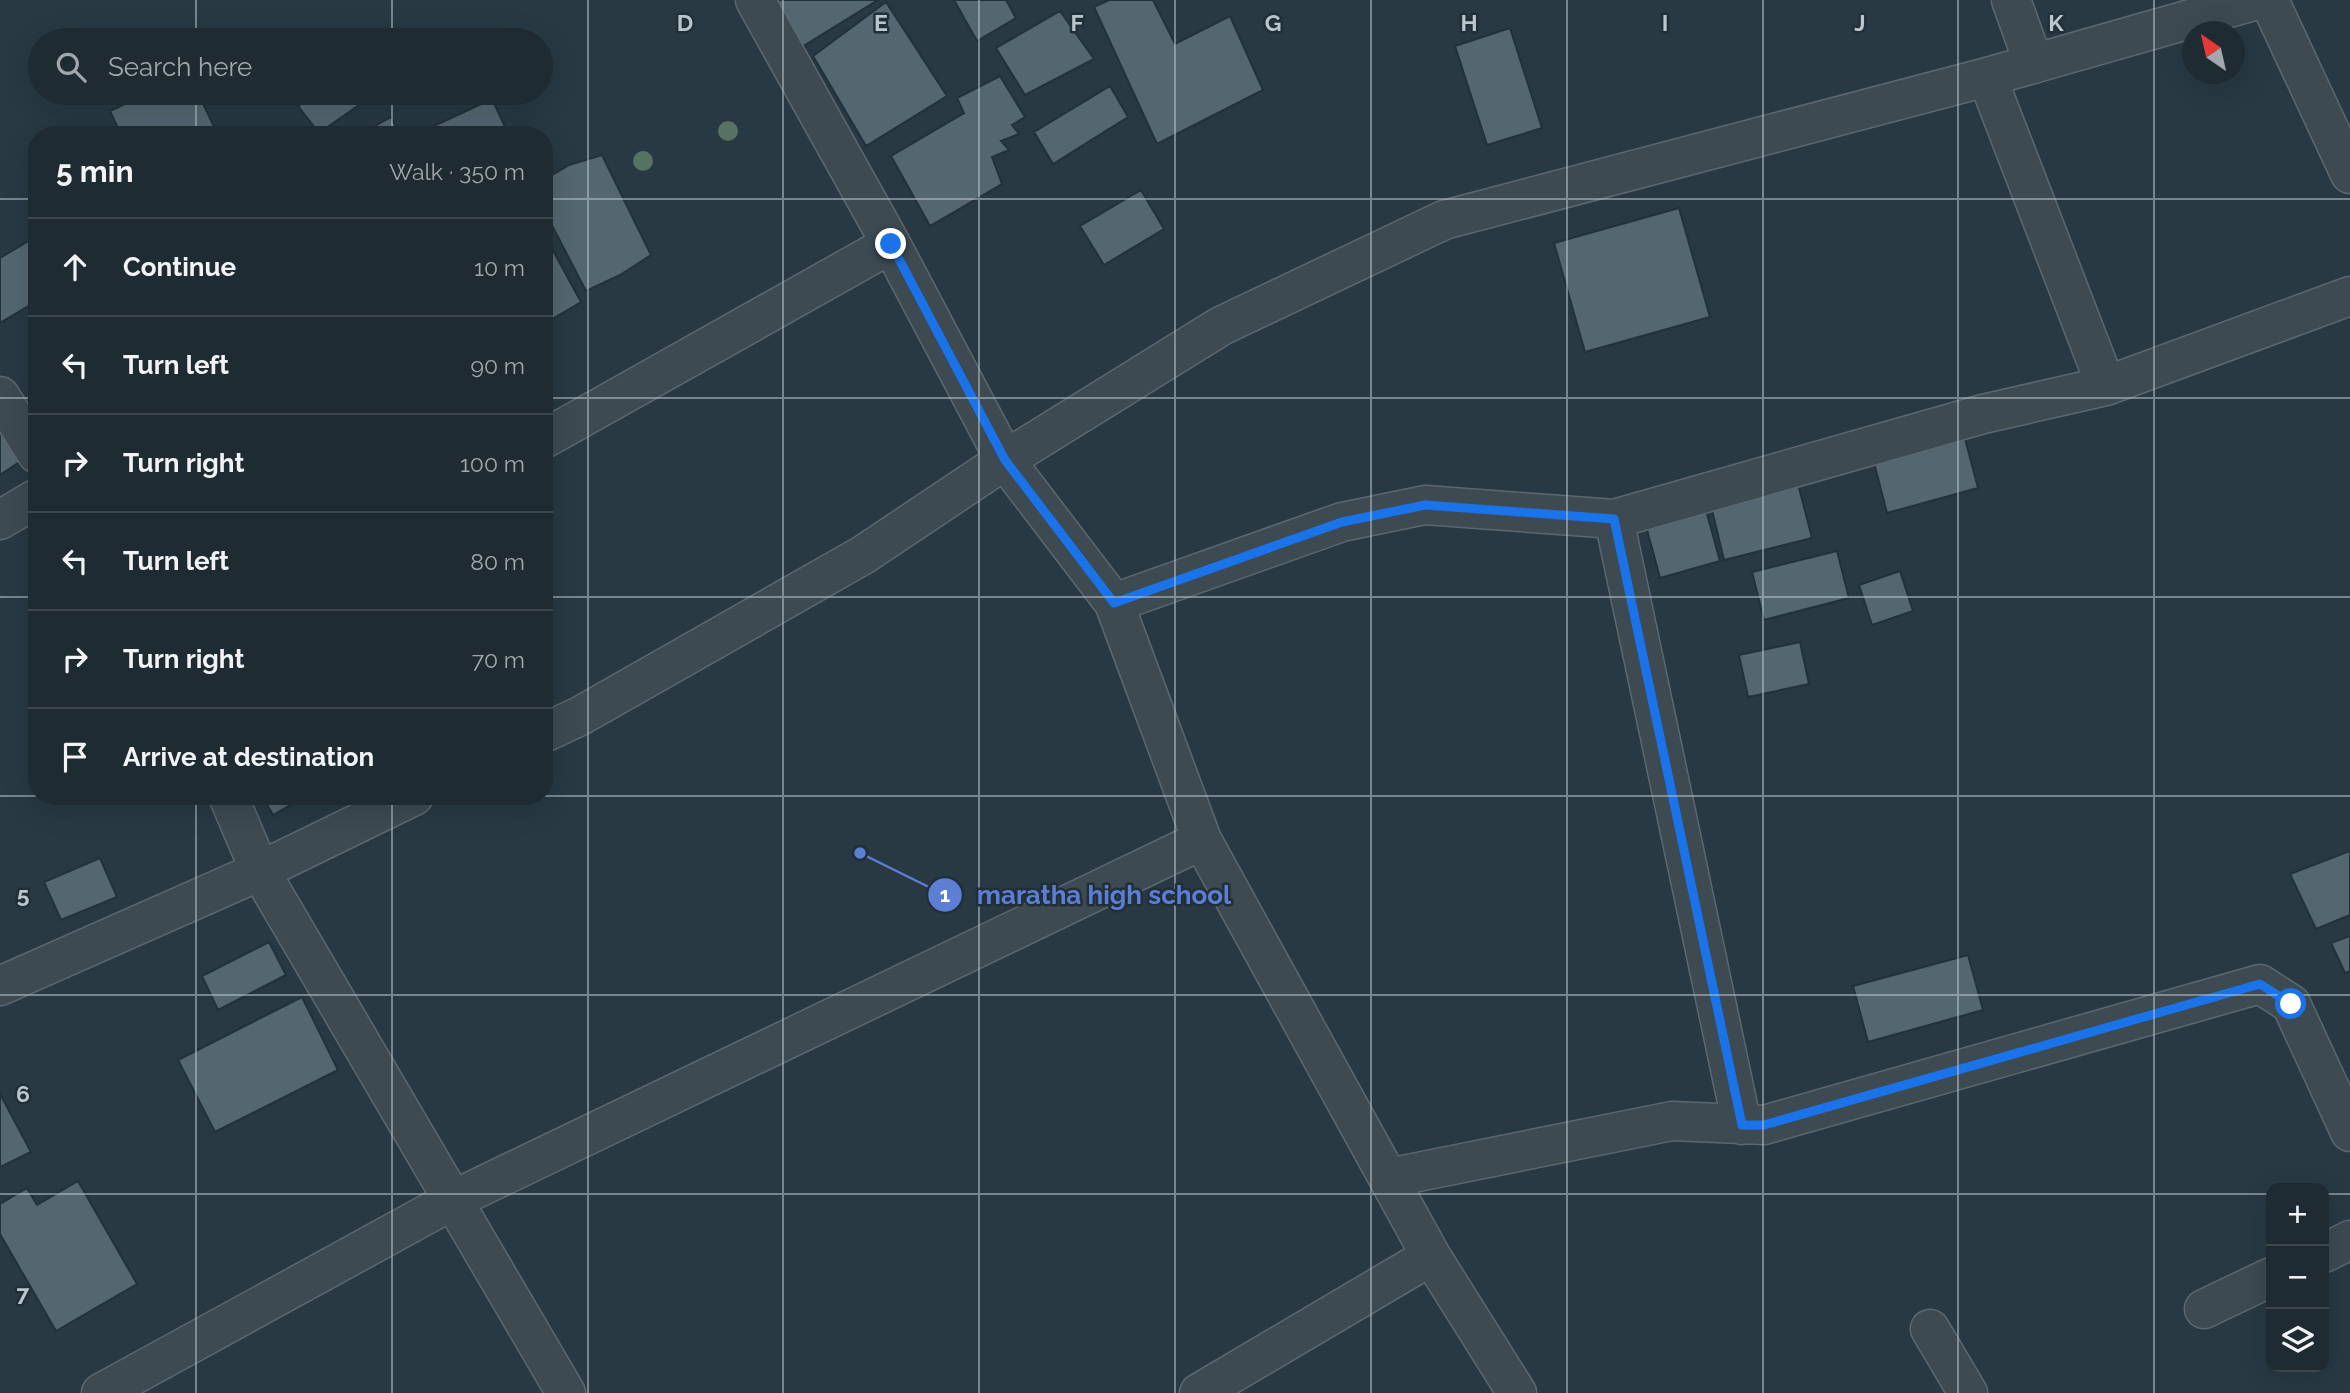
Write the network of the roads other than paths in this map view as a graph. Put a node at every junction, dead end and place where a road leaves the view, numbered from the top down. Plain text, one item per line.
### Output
1 (755, 0) edge
2 (2011, 0) edge
3 (2257, 0) edge
4 (2269, 0) edge
5 (2034, 64) junction
6 (1987, 77) junction
7 (2350, 174) edge
8 (891, 244) junction
9 (2350, 296) edge
10 (2106, 386) junction
11 (0, 396) edge
12 (553, 434) edge
13 (28, 440) edge
14 (1005, 460) junction
15 (28, 503) edge
16 (1614, 519) junction
17 (0, 520) edge
18 (1114, 603) junction
19 (553, 729) edge
20 (232, 805) edge
21 (396, 805) edge
22 (1202, 840) junction
23 (260, 871) junction
24 (0, 986) edge
25 (1742, 1125) junction
26 (2350, 1132) edge
27 (1388, 1178) junction
28 (453, 1200) junction
29 (2350, 1240) edge
30 (2329, 1250) edge
31 (1431, 1256) junction
32 (2266, 1279) edge
33 (2203, 1309) dead end
34 (1930, 1329) dead end
35 (101, 1393) edge
36 (566, 1393) edge
37 (1199, 1393) edge
38 (1517, 1393) edge
39 (1968, 1393) edge

1 - 8 street
2 - 5 street
3 - 5 street
4 - 7 street
5 - 6 street
6 - 10 street
6 - 14 street
8 - 12 street
8 - 14 street
9 - 10 street
10 - 16 street
11 - 13 street
14 - 18 street
14 - 19 street
15 - 17 street
16 - 18 street
16 - 25 street
18 - 22 street
20 - 23 street
21 - 23 street
22 - 27 street
22 - 28 street
23 - 24 street
23 - 28 street
25 - 26 street
25 - 27 street
27 - 31 street
28 - 35 street
28 - 36 street
29 - 30 street
31 - 37 street
31 - 38 street
32 - 33 street
34 - 39 street

